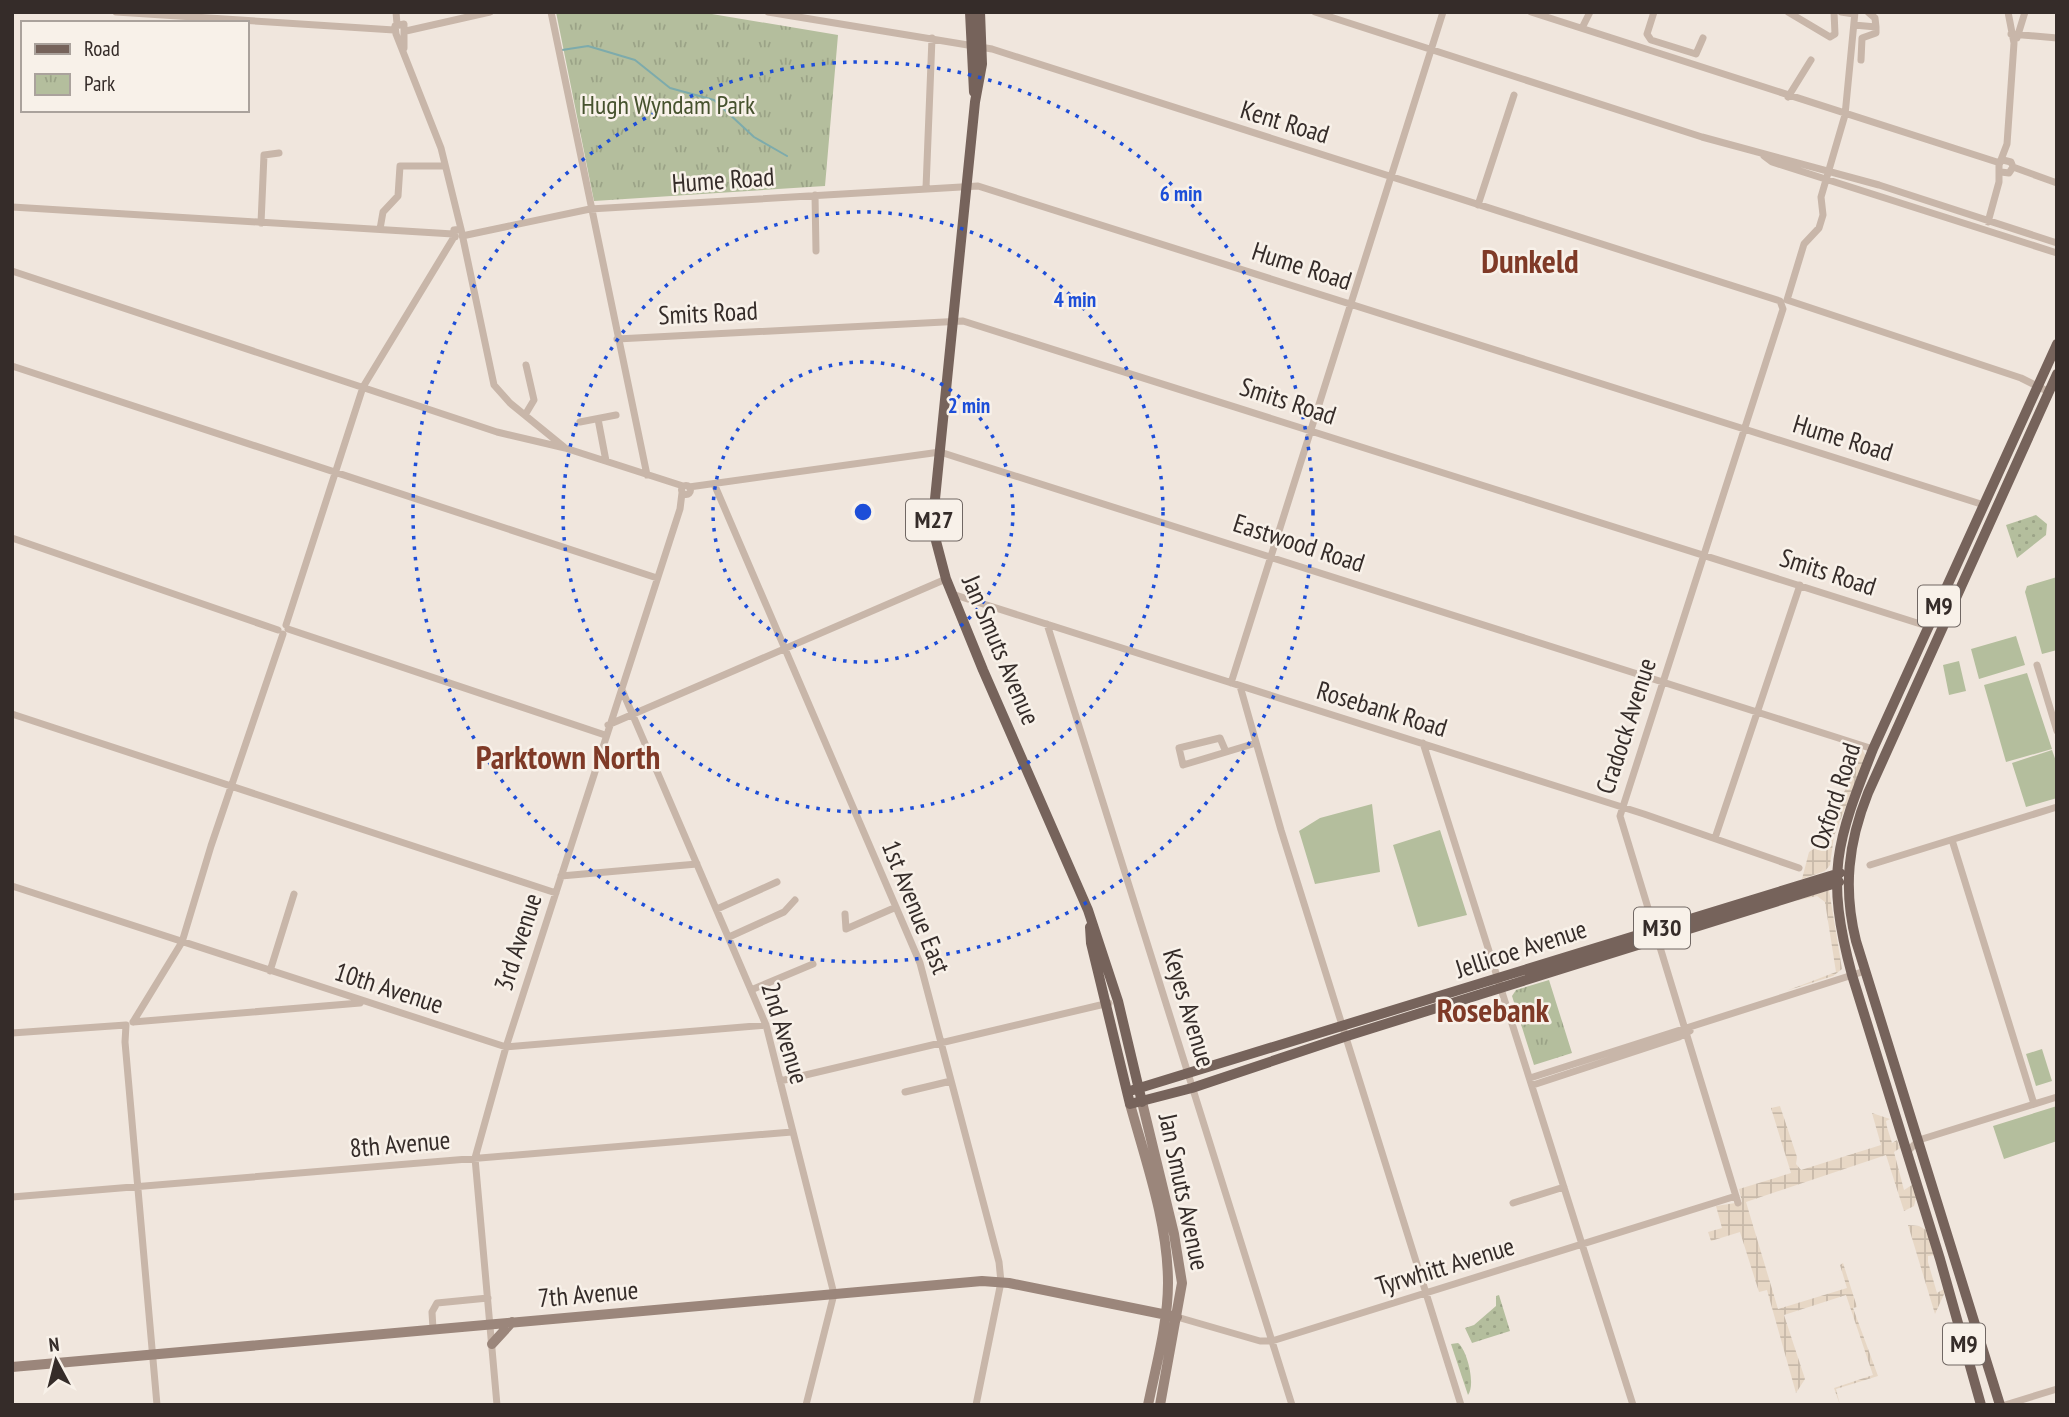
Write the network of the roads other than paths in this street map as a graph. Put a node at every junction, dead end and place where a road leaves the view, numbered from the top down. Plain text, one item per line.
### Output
1 (116, 12) edge
2 (397, 12) edge
3 (490, 12) edge
4 (551, 12) edge
5 (768, 12) edge
6 (970, 12) edge
7 (980, 12) edge
8 (1315, 12) edge
9 (1443, 12) edge
10 (1531, 12) edge
11 (1590, 12) edge
12 (1654, 12) edge
13 (1788, 12) edge
14 (1834, 12) edge
15 (1841, 12) edge
16 (1868, 12) edge
17 (2008, 12) edge
18 (2025, 12) edge
19 (1855, 13) edge
20 (1854, 25) junction
21 (1876, 27) junction
22 (1581, 28) junction
23 (400, 29) junction
24 (2015, 35) junction
25 (932, 38) junction
26 (1703, 38) dead end
27 (2057, 38) edge
28 (978, 46) junction
29 (1430, 50) junction
30 (1811, 60) dead end
31 (1861, 60) dead end
32 (1514, 95) dead end
33 (1788, 97) junction
34 (1845, 115) junction
35 (279, 153) dead end
36 (445, 166) junction
37 (2005, 167) junction
38 (1827, 174) junction
39 (1390, 177) junction
40 (2057, 183) edge
41 (967, 184) junction
42 (926, 188) junction
43 (815, 195) junction
44 (1478, 205) junction
45 (12, 207) edge
46 (590, 209) junction
47 (1989, 220) junction
48 (261, 223) junction
49 (380, 229) junction
50 (1985, 229) junction
51 (458, 234) junction
52 (2057, 243) edge
53 (816, 251) dead end
54 (2057, 253) edge
55 (12, 271) edge
56 (1784, 302) junction
57 (1353, 304) junction
58 (952, 321) junction
59 (617, 339) junction
60 (2056, 348) edge
61 (526, 365) dead end
62 (12, 366) edge
63 (2052, 374) edge
64 (363, 387) junction
65 (2044, 389) junction
66 (525, 415) junction
67 (616, 415) dead end
68 (598, 419) junction
69 (580, 422) dead end
70 (1745, 429) junction
71 (1310, 430) junction
72 (565, 448) junction
73 (2008, 451) junction
74 (940, 452) junction
75 (2020, 456) junction
76 (606, 461) junction
77 (336, 472) junction
78 (647, 475) junction
79 (715, 486) junction
80 (685, 491) junction
81 (1999, 501) junction
82 (1984, 504) junction
83 (1992, 517) junction
84 (12, 538) edge
85 (1703, 555) junction
86 (1270, 556) junction
87 (657, 578) junction
88 (946, 579) junction
89 (1800, 586) junction
90 (952, 594) junction
91 (1047, 624) junction
92 (1930, 627) junction
93 (283, 629) junction
94 (1941, 633) junction
95 (786, 649) junction
96 (2037, 666) dead end
97 (1663, 681) junction
98 (1231, 683) junction
99 (1240, 686) junction
100 (622, 690) junction
101 (1758, 710) junction
102 (12, 714) edge
103 (633, 716) junction
104 (608, 725) junction
105 (2057, 731) edge
106 (605, 735) junction
107 (1256, 743) junction
108 (1423, 743) junction
109 (1873, 749) junction
110 (1226, 752) junction
111 (1887, 755) junction
112 (232, 786) junction
113 (1621, 807) junction
114 (2057, 807) edge
115 (1715, 838) junction
116 (1952, 840) junction
117 (697, 864) junction
118 (1870, 865) dead end
119 (1799, 868) dead end
120 (561, 876) junction
121 (1848, 877) junction
122 (1835, 878) junction
123 (777, 882) dead end
124 (12, 886) edge
125 (556, 893) junction
126 (294, 894) dead end
127 (795, 900) dead end
128 (894, 908) junction
129 (717, 909) junction
130 (845, 914) dead end
131 (1656, 934) junction
132 (729, 937) junction
133 (182, 942) junction
134 (813, 964) dead end
135 (270, 971) junction
136 (1865, 971) junction
137 (1852, 975) junction
138 (1500, 984) junction
139 (751, 990) junction
140 (365, 1002) junction
141 (1112, 1002) junction
142 (130, 1023) junction
143 (766, 1025) junction
144 (1688, 1030) junction
145 (1345, 1032) junction
146 (12, 1033) edge
147 (940, 1041) junction
148 (506, 1047) junction
149 (1188, 1074) junction
150 (780, 1081) junction
151 (951, 1081) junction
152 (1531, 1081) junction
153 (1192, 1088) junction
154 (1132, 1090) junction
155 (905, 1092) dead end
156 (2057, 1097) edge
157 (1142, 1102) junction
158 (1130, 1104) junction
159 (2034, 1104) junction
160 (792, 1132) junction
161 (1919, 1140) junction
162 (1907, 1152) junction
163 (475, 1158) junction
164 (1564, 1187) junction
165 (139, 1188) junction
166 (12, 1197) edge
167 (1737, 1200) joint
168 (1513, 1203) dead end
169 (1583, 1245) junction
170 (1001, 1282) junction
171 (834, 1294) junction
172 (1428, 1294) junction
173 (488, 1298) junction
174 (1165, 1313) junction
175 (1177, 1317) junction
176 (512, 1322) junction
177 (490, 1324) junction
178 (433, 1329) junction
179 (1272, 1342) junction
180 (492, 1344) junction
181 (153, 1354) junction
182 (12, 1367) edge
183 (2057, 1390) edge
184 (157, 1405) edge
185 (497, 1405) edge
186 (806, 1405) edge
187 (976, 1405) edge
188 (1148, 1405) edge
189 (1160, 1405) edge
190 (1292, 1405) edge
191 (1461, 1405) edge
192 (1633, 1405) edge
193 (1982, 1405) edge
194 (2002, 1405) edge

1 - 23 street
2 - 23 street
3 - 23 street
4 - 46 street
5 - 25 street, Kent Road
6 - 28 main road, Jan Smuts Avenue / M27
7 - 28 main road, Jan Smuts Avenue / M27
8 - 29 street
9 - 29 street
10 - 22 street
11 - 22 street
12 - 26 street
13 - 14 street
15 - 19 street
16 - 21 street
17 - 24 street
18 - 24 street
19 - 20 street, Cradock Avenue
20 - 21 street
20 - 34 street, Cradock Avenue
21 - 31 street
22 - 33 street
23 - 36 street
24 - 27 street
24 - 37 street
25 - 28 street, Kent Road
25 - 42 street
28 - 39 street, Kent Road
28 - 41 main road, Jan Smuts Avenue / M27
29 - 38 street
29 - 39 street
30 - 33 street
32 - 44 street
33 - 34 street
34 - 37 street
34 - 38 street, Cradock Avenue
35 - 48 street
36 - 49 street
36 - 51 street
37 - 40 street
37 - 47 street
38 - 47 street
38 - 50 street
38 - 56 street, Cradock Avenue
39 - 44 street, Kent Road
39 - 57 street
41 - 42 street, Hume Road
41 - 57 street, Hume Road
41 - 58 main road, Jan Smuts Avenue / M27
42 - 43 street, Hume Road
43 - 46 street, Hume Road
43 - 53 street
44 - 56 street, Kent Road
45 - 48 street
46 - 51 street, Hume Road
46 - 59 street
47 - 50 street
47 - 52 street
48 - 49 street
49 - 51 street
50 - 54 street
51 - 64 street
51 - 66 street
55 - 64 street
56 - 65 street, Kent Road
56 - 70 street, Cradock Avenue
57 - 70 street, Hume Road
57 - 71 street
58 - 59 street, Smits Road
58 - 71 street, Smits Road
58 - 74 main road, Jan Smuts Avenue / M27
59 - 78 street
60 - 63 main road, Oxford Road / M9
61 - 66 street
62 - 77 street
63 - 65 main road, Oxford Road / M9
64 - 72 street
64 - 77 street
65 - 73 main road, Oxford Road / M9
65 - 75 main road, Oxford Road / M9
66 - 72 street
67 - 68 street
68 - 69 street
68 - 76 street
70 - 82 street, Hume Road
70 - 85 street, Cradock Avenue
71 - 85 street, Smits Road
71 - 86 street
72 - 76 street
73 - 75 main road
73 - 82 main road, Oxford Road / M9
74 - 79 street, Eastwood Road
74 - 86 street, Eastwood Road
74 - 88 main road, Jan Smuts Avenue / M27
75 - 81 main road, Oxford Road / M9
76 - 78 street
77 - 87 street
77 - 93 street
78 - 80 street
79 - 80 street, Eastwood Road
79 - 95 street, 1st Avenue East
80 - 87 street, 3rd Avenue
81 - 82 main road
81 - 83 main road, Oxford Road / M9
82 - 83 main road
82 - 92 main road, Oxford Road / M9
83 - 94 main road, Oxford Road / M9
84 - 93 street
85 - 89 street, Smits Road
85 - 97 street, Cradock Avenue
86 - 97 street, Eastwood Road
86 - 98 street
87 - 100 street, 3rd Avenue
88 - 90 main road, Jan Smuts Avenue / M27
88 - 95 street
89 - 92 street, Smits Road
89 - 101 street
90 - 91 street, Rosebank Road
90 - 141 main road, Jan Smuts Avenue / M27
91 - 98 street, Rosebank Road
91 - 149 street, Keyes Avenue
92 - 94 main road
92 - 109 main road, Oxford Road / M9
93 - 106 street
93 - 112 street
94 - 111 main road, Oxford Road / M9
95 - 103 street
95 - 128 street, 1st Avenue East
96 - 105 street
97 - 101 street, Eastwood Road
97 - 113 street, Cradock Avenue
98 - 99 street, Rosebank Road
99 - 107 street
99 - 108 street, Rosebank Road
100 - 103 street, 2nd Avenue
100 - 104 street, 3rd Avenue
101 - 109 street, Eastwood Road
101 - 115 street
102 - 112 street
103 - 104 street
103 - 117 street, 2nd Avenue
104 - 106 street, 3rd Avenue
106 - 120 street, 3rd Avenue
107 - 110 street
107 - 145 street
108 - 113 street, Rosebank Road
108 - 138 street
109 - 111 main road
109 - 122 main road, Oxford Road / M9
110 - 110 street
111 - 121 main road, Oxford Road / M9
112 - 125 street
112 - 133 street
113 - 115 street, Rosebank Road
113 - 131 street, Cradock Avenue
114 - 116 street
115 - 119 street, Rosebank Road
116 - 118 street
116 - 159 street
117 - 120 street
117 - 129 street, 2nd Avenue
120 - 125 street, 3rd Avenue
121 - 122 main road, Jellicoe Avenue / M30
121 - 136 main road, Oxford Road / M9
122 - 131 main road, Jellicoe Avenue / M30
122 - 137 main road, Oxford Road / M9
123 - 129 street
124 - 133 street, 10th Avenue
125 - 148 street, 3rd Avenue
126 - 135 street
127 - 132 street
128 - 130 street
128 - 147 street, 1st Avenue East
129 - 132 street, 2nd Avenue
131 - 138 main road, Jellicoe Avenue / M30
131 - 144 street, Cradock Avenue
132 - 139 street, 2nd Avenue
133 - 135 street, 10th Avenue
133 - 142 street
134 - 139 street
135 - 140 street, 10th Avenue
136 - 137 street
136 - 161 main road, Oxford Road / M9
137 - 144 street
137 - 162 main road, Oxford Road / M9
138 - 145 main road, Jellicoe Avenue / M30
138 - 152 street
139 - 143 street, 2nd Avenue
140 - 142 street
140 - 148 street, 10th Avenue
141 - 147 street
141 - 154 main road, Jan Smuts Avenue / M27
142 - 146 street
142 - 165 street
143 - 148 street, 10th Avenue
143 - 150 street, 2nd Avenue
144 - 152 street
144 - 167 street, Cradock Avenue
145 - 149 main road, Jellicoe Avenue / M30
145 - 153 main road, Jellicoe Avenue / M30
145 - 172 street
147 - 150 street
147 - 151 street, 1st Avenue East
148 - 163 street, 3rd Avenue
149 - 153 street, Keyes Avenue
149 - 154 main road, Jellicoe Avenue / M30
150 - 160 street, 2nd Avenue
151 - 155 street
151 - 170 street, 1st Avenue East
152 - 164 street
153 - 157 main road, Jellicoe Avenue / M30
153 - 179 street, Keyes Avenue
154 - 157 main road, Jan Smuts Avenue / M27
154 - 158 main road, Jan Smuts Avenue / M27
156 - 159 street
157 - 158 main road, Jellicoe Avenue / M30
157 - 175 main road, Jan Smuts Avenue / M27
158 - 174 main road, Jan Smuts Avenue / M27
159 - 161 street
160 - 163 street, 8th Avenue
160 - 171 street, 2nd Avenue
161 - 162 street
161 - 194 main road, Oxford Road / M9
162 - 193 main road, Oxford Road / M9
163 - 165 street, 8th Avenue
163 - 173 street, 3rd Avenue
164 - 168 street
164 - 169 street
165 - 166 street, 8th Avenue
165 - 181 street
167 - 169 street, Tyrwhitt Avenue
169 - 172 street, Tyrwhitt Avenue
169 - 192 street
170 - 171 main road, 7th Avenue
170 - 174 main road, 7th Avenue
170 - 187 street, 1st Avenue East
171 - 176 main road, 7th Avenue
171 - 186 street, 2nd Avenue
172 - 179 street, Tyrwhitt Avenue
172 - 191 street
173 - 177 street, 3rd Avenue
173 - 178 street
174 - 175 main road, Tyrwhitt Avenue
174 - 188 main road, Jan Smuts Avenue / M27
175 - 179 street, Tyrwhitt Avenue
175 - 189 main road, Jan Smuts Avenue / M27
176 - 177 main road, 7th Avenue
176 - 180 main road
177 - 178 main road, 7th Avenue
177 - 180 street, 3rd Avenue
178 - 181 main road, 7th Avenue
179 - 190 street, Keyes Avenue
180 - 185 street, 3rd Avenue
181 - 182 main road, 7th Avenue
181 - 184 street
183 - 194 street

